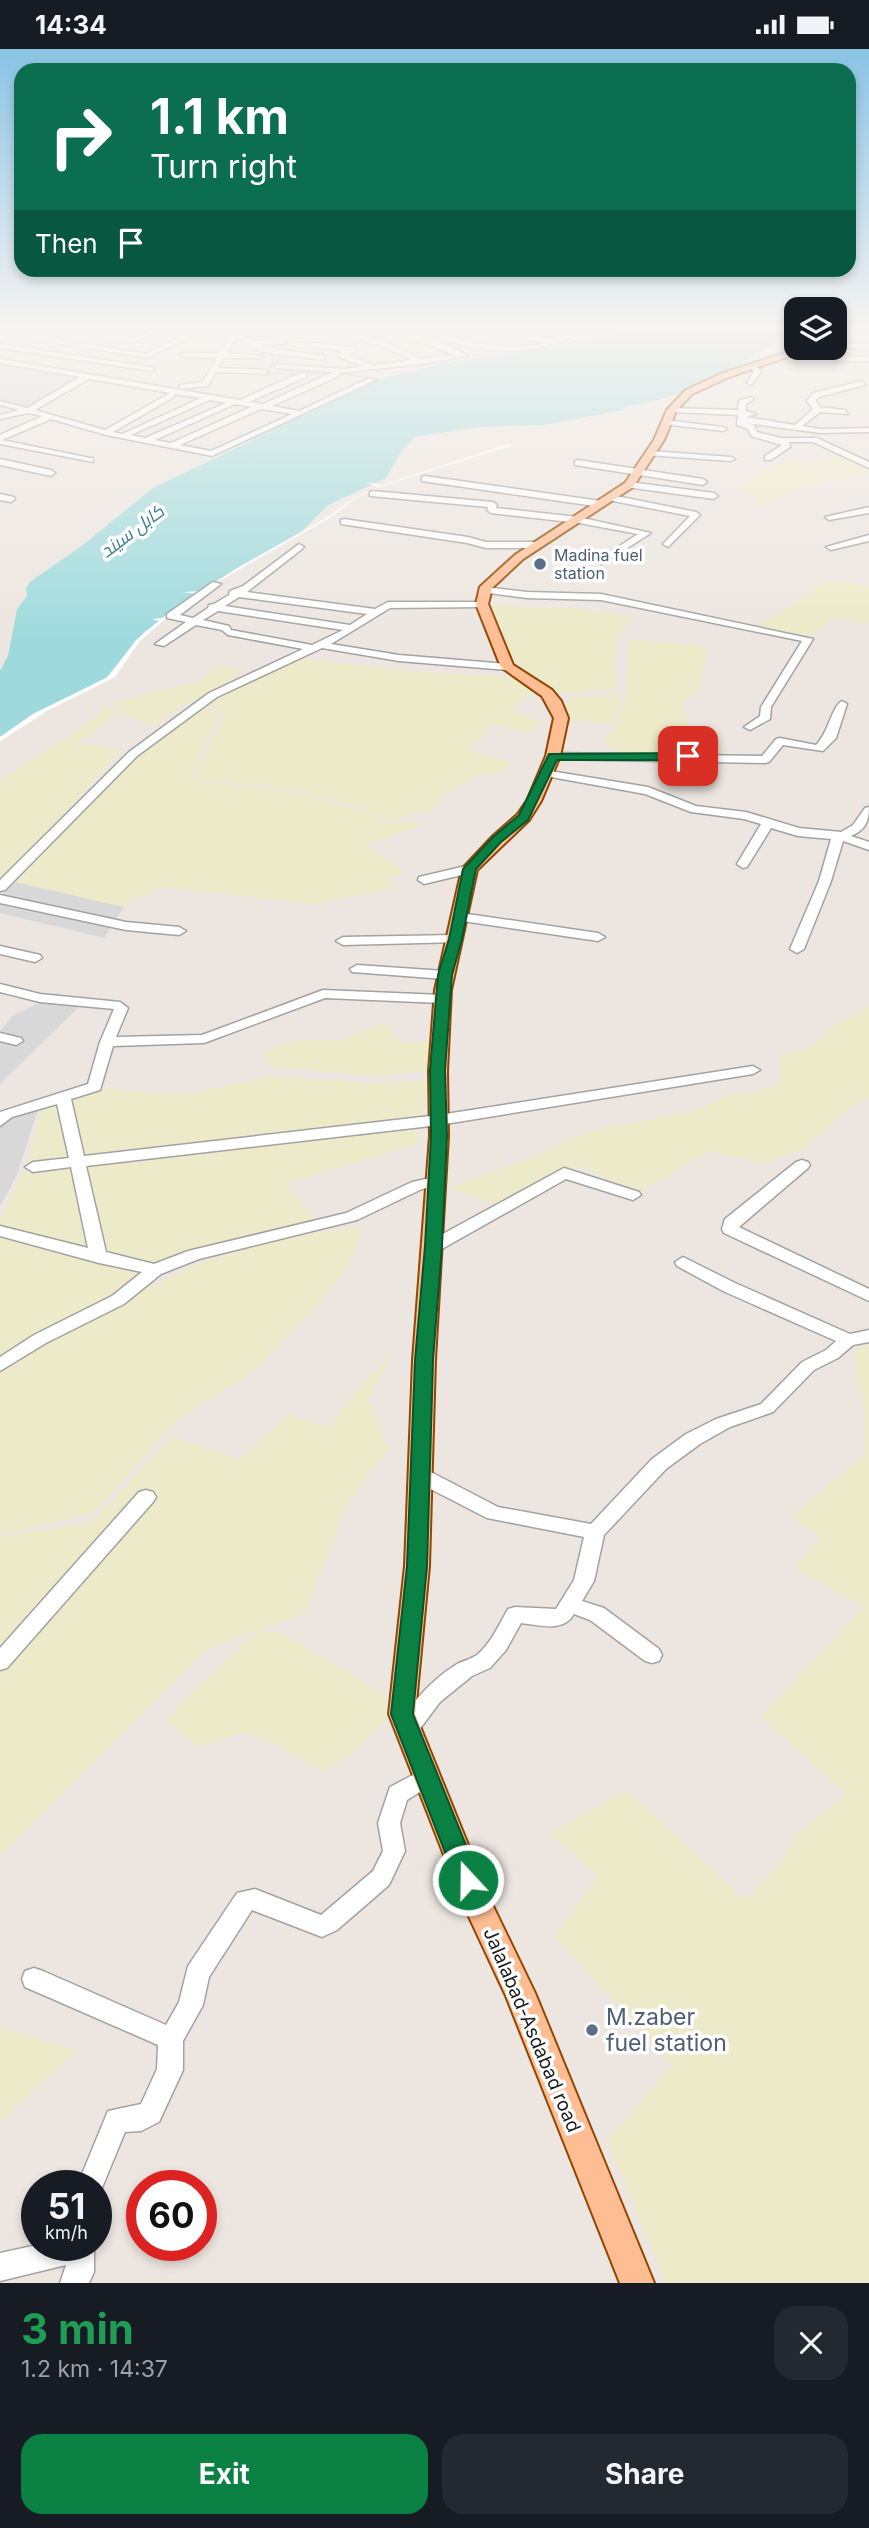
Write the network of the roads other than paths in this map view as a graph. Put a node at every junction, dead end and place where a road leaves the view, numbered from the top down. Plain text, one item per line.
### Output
1 (16, 432) edge
2 (130, 432) edge
3 (166, 432) edge
4 (204, 432) edge
5 (258, 432) edge
6 (661, 432) edge
7 (753, 432) edge
8 (825, 432) edge
9 (106, 433) edge
10 (122, 436) junction
11 (0, 440) edge
12 (781, 440) junction
13 (146, 441) junction
14 (815, 441) junction
15 (172, 446) junction
16 (768, 458) dead end
17 (731, 459) dead end
18 (90, 460) dead end
19 (580, 460) dead end
20 (0, 462) edge
21 (867, 463) edge
22 (644, 468) junction
23 (51, 473) dead end
24 (425, 479) dead end
25 (703, 482) dead end
26 (373, 494) dead end
27 (714, 496) dead end
28 (0, 497) edge
29 (11, 499) dead end
30 (606, 501) junction
31 (869, 510) edge
32 (830, 517) dead end
33 (577, 520) junction
34 (344, 522) dead end
35 (869, 538) edge
36 (668, 544) dead end
37 (538, 545) junction
38 (299, 547) dead end
39 (831, 547) dead end
40 (602, 561) dead end
41 (246, 587) junction
42 (237, 594) junction
43 (483, 597) junction
44 (192, 603) junction
45 (388, 605) junction
46 (216, 608) junction
47 (376, 612) junction
48 (195, 622) junction
49 (352, 628) junction
50 (160, 644) dead end
51 (315, 647) junction
52 (508, 667) junction
53 (842, 703) dead end
54 (750, 727) dead end
55 (548, 765) junction
56 (869, 811) edge
57 (767, 824) junction
58 (838, 836) junction
59 (869, 846) edge
60 (743, 864) dead end
61 (0, 867) edge
62 (470, 869) junction
63 (17, 871) junction
64 (424, 880) dead end
65 (0, 887) edge
66 (0, 899) edge
67 (461, 917) junction
68 (179, 931) dead end
69 (598, 937) dead end
70 (456, 939) junction
71 (342, 941) dead end
72 (797, 949) dead end
73 (0, 950) edge
74 (35, 958) dead end
75 (357, 969) dead end
76 (445, 975) junction
77 (0, 986) edge
78 (442, 999) junction
79 (0, 1037) edge
80 (16, 1041) dead end
81 (107, 1042) junction
82 (753, 1070) dead end
83 (63, 1098) junction
84 (439, 1120) junction
85 (0, 1121) edge
86 (77, 1163) junction
87 (802, 1165) dead end
88 (33, 1167) dead end
89 (435, 1182) junction
90 (633, 1195) dead end
91 (0, 1231) edge
92 (433, 1246) junction
93 (99, 1258) junction
94 (683, 1262) dead end
95 (155, 1271) junction
96 (869, 1296) edge
97 (869, 1336) edge
98 (848, 1340) junction
99 (0, 1365) edge
100 (420, 1475) junction
101 (146, 1497) dead end
102 (595, 1532) junction
103 (569, 1605) junction
104 (652, 1655) dead end
105 (0, 1662) edge
106 (408, 1728) junction
107 (428, 1776) junction
108 (34, 1979) dead end
109 (171, 2039) junction
110 (97, 2170) edge
111 (24, 2261) edge
112 (80, 2261) edge
113 (0, 2267) edge
114 (74, 2283) edge
115 (637, 2283) edge

1 - 11 street
2 - 10 street
3 - 13 street
4 - 15 street
5 - 15 street
6 - 22 main road
7 - 12 street
8 - 14 street
9 - 10 street
10 - 13 street
11 - 18 street
12 - 14 street
12 - 16 street
13 - 15 street
14 - 21 street
17 - 22 street
19 - 22 street
20 - 23 street
22 - 25 street
22 - 27 street
22 - 30 main road
24 - 30 street
26 - 33 street
28 - 29 street
30 - 33 main road
30 - 36 street
31 - 32 street
33 - 37 main road
33 - 40 street
34 - 37 street
35 - 39 street
37 - 43 main road
38 - 41 street
41 - 42 street
41 - 45 street
42 - 44 street
42 - 46 street
42 - 47 street
43 - 45 street
43 - 52 main road
43 - 54 street
44 - 46 street
44 - 48 street
45 - 47 street
46 - 48 street
46 - 49 street
47 - 49 street
48 - 50 street
48 - 51 street
49 - 51 street
51 - 52 street
51 - 63 street
52 - 55 main road
53 - 55 street
55 - 57 street
55 - 62 main road
56 - 58 street
57 - 58 street
57 - 60 street
58 - 59 street
58 - 72 street
61 - 63 street
62 - 64 street
62 - 67 main road, Jalalabad-Asdabad road
63 - 65 street
66 - 68 street
67 - 69 street
67 - 70 main road, Jalalabad-Asdabad road
70 - 71 street
70 - 76 main road, Jalalabad-Asdabad road
73 - 74 street
75 - 76 street
76 - 78 main road, Jalalabad-Asdabad road
77 - 81 street
78 - 81 street
78 - 84 main road, Jalalabad-Asdabad road
79 - 80 street
81 - 83 street
82 - 84 street
83 - 85 street
83 - 86 street
84 - 86 street
84 - 89 main road, Jalalabad-Asdabad road
86 - 88 street
86 - 93 street
87 - 96 street
89 - 92 main road, Jalalabad-Asdabad road
89 - 95 street
90 - 92 street
91 - 93 street
92 - 100 main road, Jalalabad-Asdabad road
93 - 95 street
94 - 98 street
95 - 99 street
97 - 98 street
98 - 102 street
100 - 102 street
100 - 106 main road, Jalalabad-Asdabad road
101 - 105 street
102 - 103 street
103 - 104 street
103 - 106 street
106 - 107 main road, Jalalabad-Asdabad road
107 - 109 street
107 - 115 main road, Jalalabad-Asdabad road
108 - 109 street
109 - 110 street
111 - 113 street
112 - 114 street

